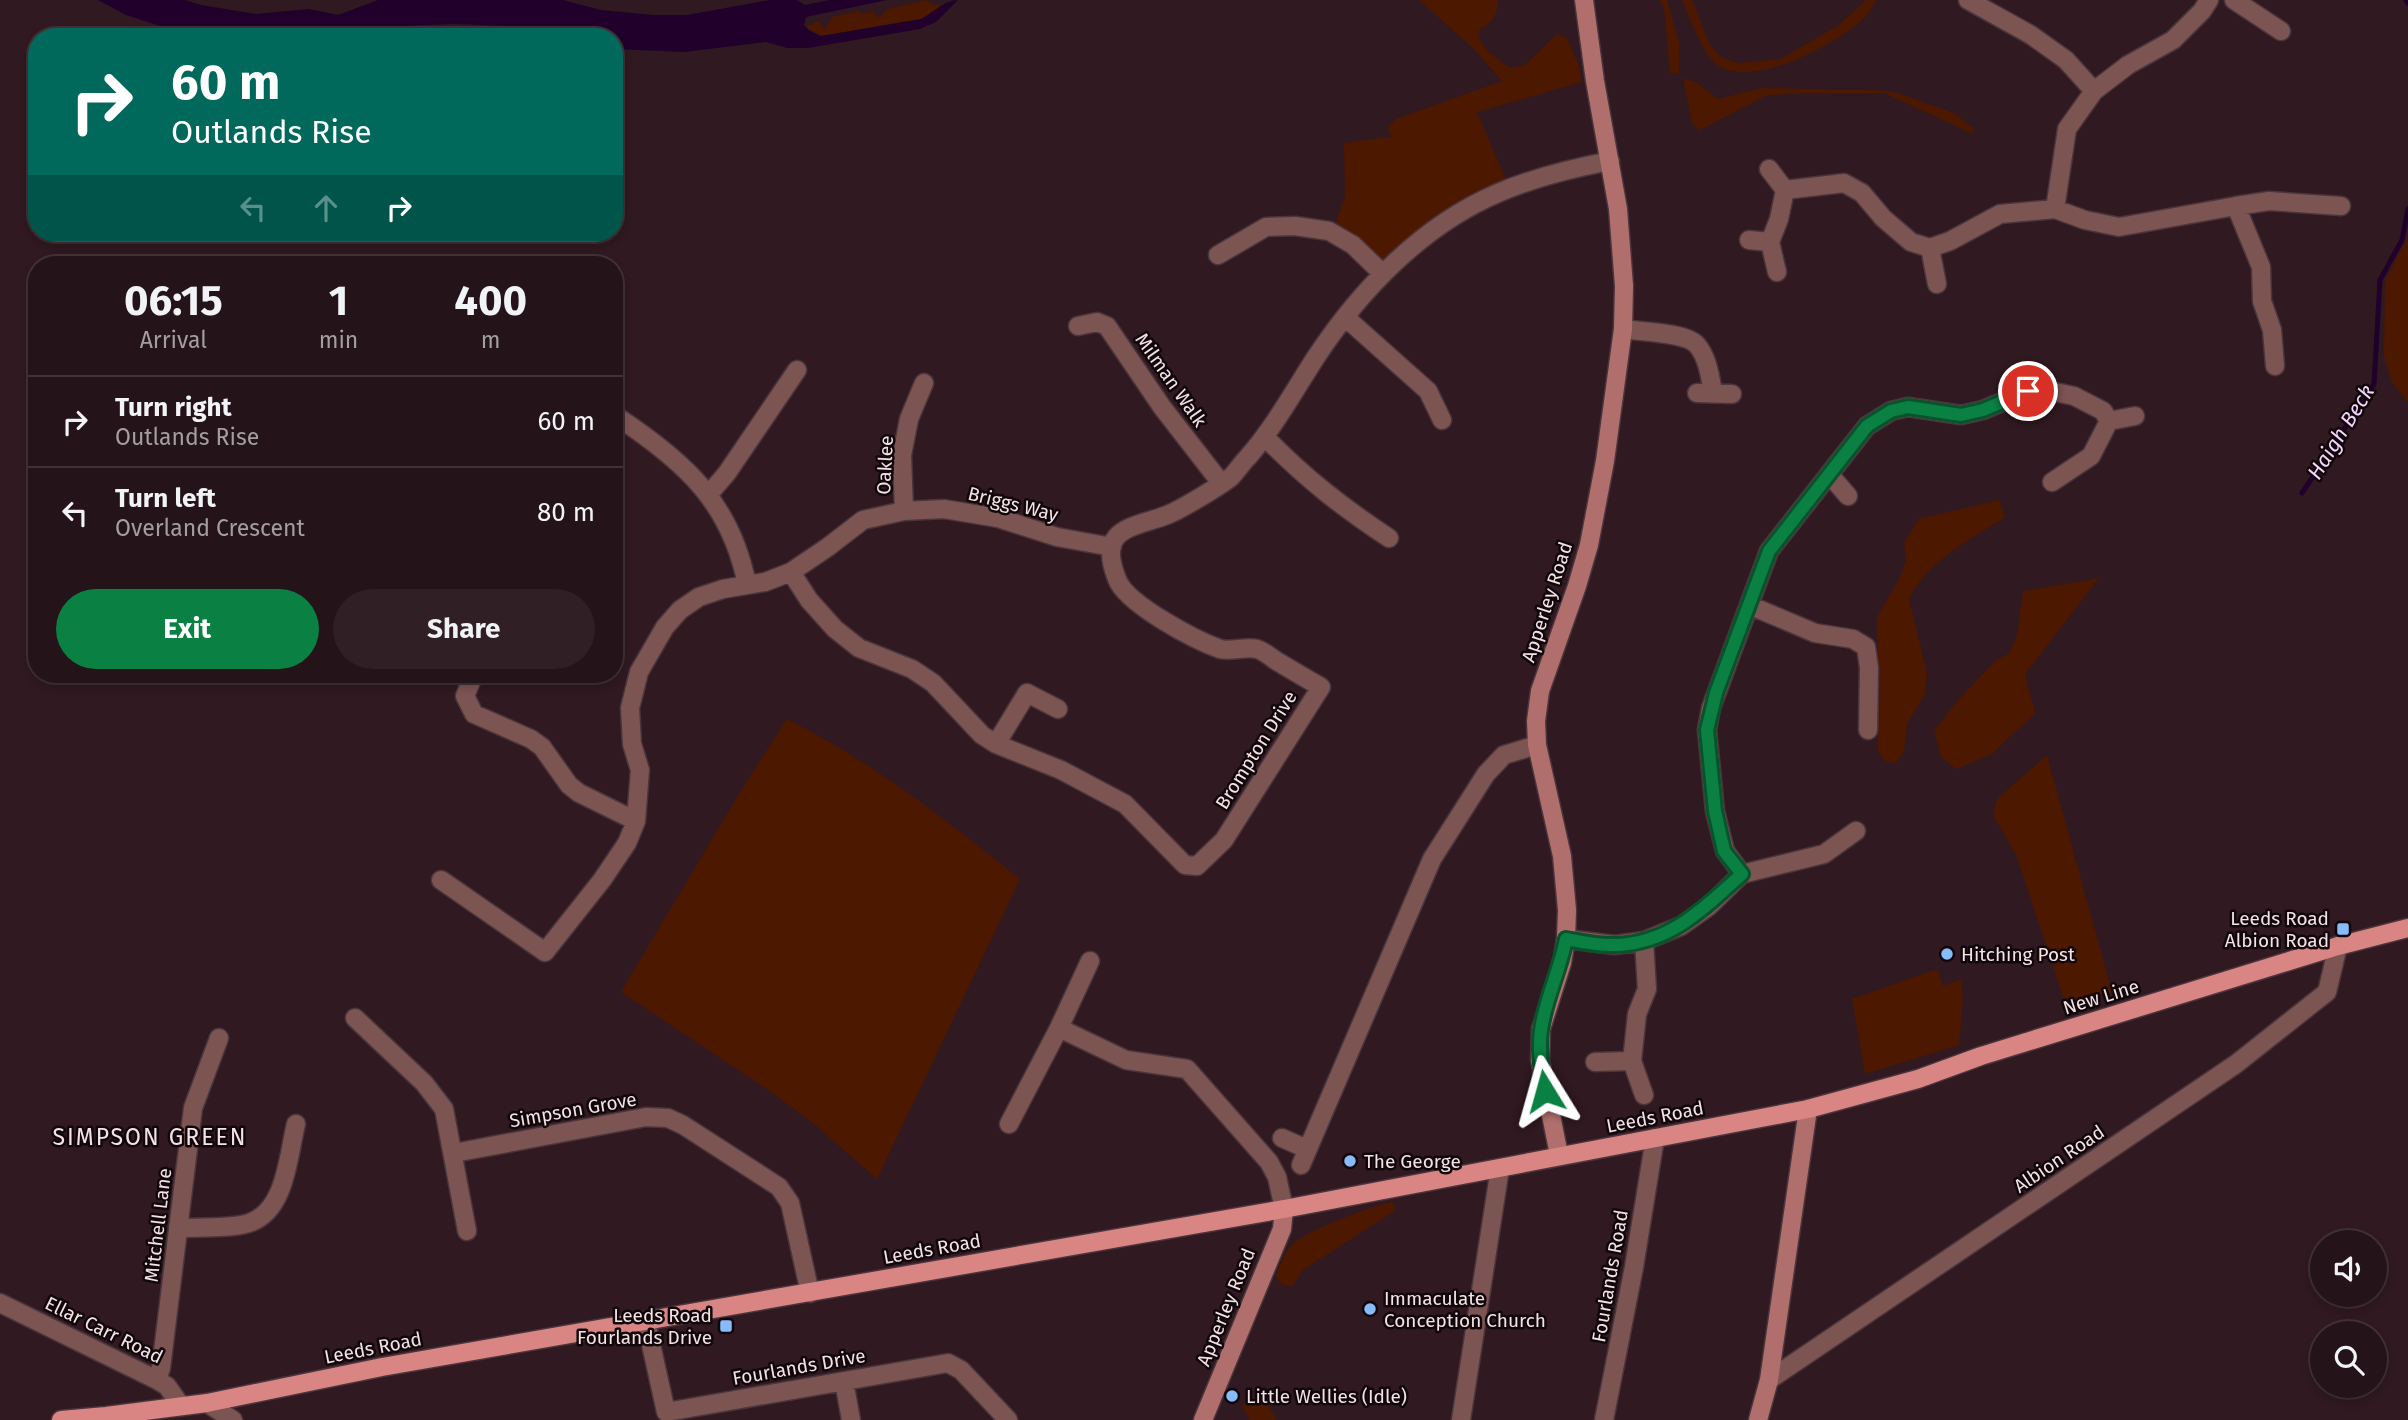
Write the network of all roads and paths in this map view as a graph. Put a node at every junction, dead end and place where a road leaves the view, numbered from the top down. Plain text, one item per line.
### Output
1 (1584, 0) edge
2 (1968, 0) edge
3 (2209, 0) edge
4 (2234, 0) edge
5 (2281, 31) dead end
6 (2094, 91) junction
7 (1610, 161) junction
8 (1769, 169) dead end
9 (1785, 190) junction
10 (2236, 206) junction
11 (2341, 206) dead end
12 (2055, 209) junction
13 (1749, 240) dead end
14 (1770, 242) junction
15 (1930, 248) junction
16 (1218, 255) dead end
17 (1777, 272) dead end
18 (1383, 274) junction
19 (1937, 284) dead end
20 (1345, 317) junction
21 (1078, 326) dead end
22 (1623, 329) junction
23 (2275, 366) dead end
24 (797, 370) dead end
25 (925, 383) dead end
26 (1732, 394) dead end
27 (2134, 416) dead end
28 (1443, 420) dead end
29 (2109, 421) junction
30 (623, 426) edge
31 (1265, 437) junction
32 (1829, 474) junction
33 (1221, 482) junction
34 (2052, 482) dead end
35 (709, 494) junction
36 (1848, 496) dead end
37 (904, 511) junction
38 (1390, 538) dead end
39 (1112, 547) junction
40 (791, 572) junction
41 (747, 585) junction
42 (1749, 606) junction
43 (470, 683) edge
44 (1058, 709) dead end
45 (1868, 730) dead end
46 (996, 744) junction
47 (1537, 745) junction
48 (636, 821) junction
49 (1856, 831) dead end
50 (1742, 874) junction
51 (441, 880) dead end
52 (2408, 928) edge
53 (1566, 939) junction
54 (1644, 941) junction
55 (2338, 946) junction
56 (1090, 961) dead end
57 (355, 1018) dead end
58 (1059, 1028) junction
59 (219, 1038) dead end
60 (1632, 1061) junction
61 (1595, 1062) dead end
62 (1644, 1095) dead end
63 (1808, 1109) junction
64 (296, 1124) dead end
65 (1009, 1124) dead end
66 (1282, 1138) dead end
67 (1655, 1139) junction
68 (454, 1153) junction
69 (1559, 1156) junction
70 (1500, 1168) junction
71 (1284, 1209) junction
72 (178, 1228) junction
73 (467, 1231) dead end
74 (810, 1293) junction
75 (0, 1303) edge
76 (646, 1322) junction
77 (157, 1380) junction
78 (1769, 1380) junction
79 (844, 1381) junction
80 (207, 1403) junction
81 (181, 1406) junction
82 (667, 1416) edge
83 (61, 1420) edge
84 (233, 1420) edge
85 (851, 1420) edge
86 (1008, 1420) edge
87 (1203, 1420) edge
88 (1461, 1420) edge
89 (1604, 1420) edge
90 (1758, 1420) edge

1 - 7 street, Apperley Road
2 - 6 street
3 - 6 street
4 - 5 street
6 - 12 street
7 - 18 street
7 - 22 street, Apperley Road
8 - 9 street
9 - 14 street
9 - 15 street
10 - 11 street
10 - 12 street
10 - 23 street
12 - 15 street
13 - 14 street
14 - 17 street
15 - 19 street
16 - 18 street
18 - 20 street
20 - 28 street
20 - 31 street
21 - 33 street, Milman Walk
22 - 26 street
22 - 47 street, Apperley Road
24 - 35 street
25 - 37 street, Oaklee
27 - 29 street
29 - 32 street
29 - 34 street
30 - 35 street
31 - 33 street
31 - 38 street
32 - 36 street
32 - 42 street
33 - 39 street
35 - 41 street
37 - 39 street, Briggs Way
37 - 40 street, Briggs Way
39 - 46 street, Brompton Drive
40 - 41 street, Briggs Way
40 - 46 street
41 - 48 street, Briggs Way
42 - 45 street
42 - 50 street
43 - 48 street
44 - 46 street
47 - 53 street, Apperley Road
47 - 66 street
48 - 51 street
49 - 50 street
50 - 54 street
52 - 55 main road, New Line
53 - 54 street
53 - 69 street, Apperley Road
54 - 60 street
55 - 63 main road, New Line
55 - 78 street, Albion Road
56 - 58 street
57 - 68 street
58 - 65 street
58 - 71 street
59 - 72 street, Mitchell Lane
60 - 61 street
60 - 62 street
63 - 67 main road, Leeds Road
63 - 78 street
64 - 72 street
67 - 69 main road, Leeds Road
67 - 89 street, Fourlands Road
68 - 73 street
68 - 74 street, Simpson Grove
69 - 70 main road, Leeds Road
70 - 71 main road, Leeds Road
70 - 88 street
71 - 74 main road, Leeds Road
71 - 87 street, Apperley Road
72 - 77 street, Mitchell Lane
74 - 76 main road, Leeds Road
75 - 77 street, Ellar Carr Road
76 - 80 main road, Leeds Road
76 - 82 street, Fourlands Drive
77 - 81 street, Ellar Carr Road
78 - 90 street
79 - 82 street, Fourlands Drive
79 - 85 street
79 - 86 street, Fourlands Drive
80 - 81 main road, Leeds Road
80 - 84 street
81 - 83 main road, Leeds Road

